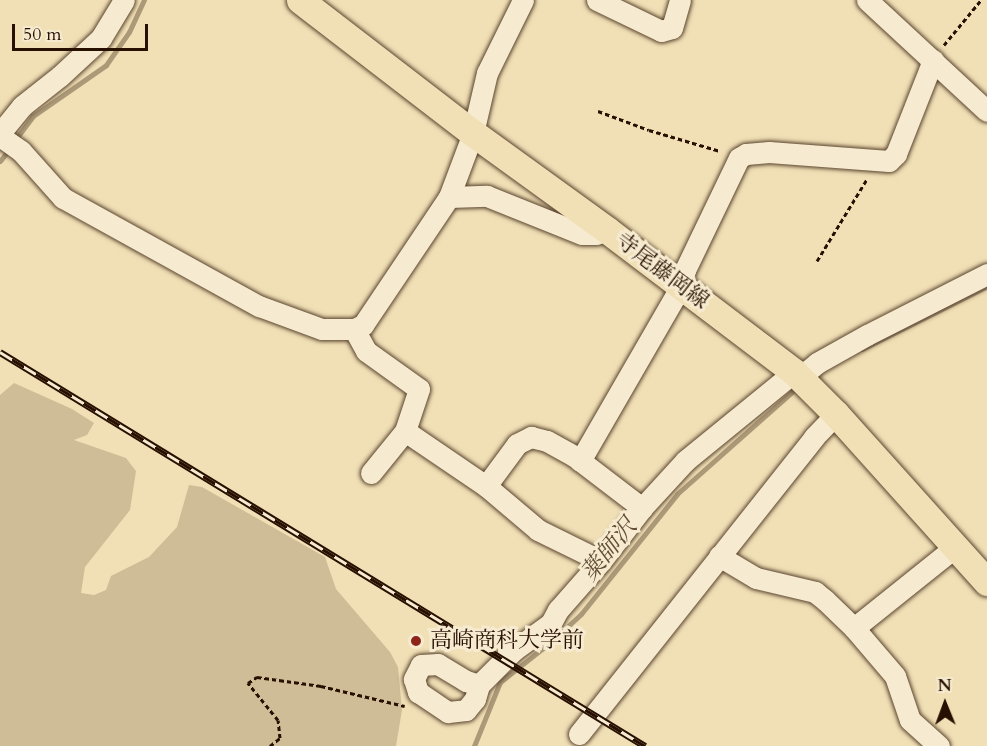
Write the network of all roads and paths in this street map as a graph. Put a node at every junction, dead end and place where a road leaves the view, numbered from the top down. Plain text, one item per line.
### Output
1 (124, 0) edge
2 (300, 0) edge
3 (523, 0) edge
4 (597, 0) edge
5 (680, 0) edge
6 (867, 0) edge
7 (981, 0) edge
8 (933, 60) junction
9 (598, 111) dead end
10 (987, 111) edge
11 (473, 133) junction
12 (6, 138) edge
13 (739, 158) junction
14 (877, 162) junction
15 (449, 198) junction
16 (607, 230) junction
17 (817, 261) dead end
18 (987, 274) edge
19 (681, 286) junction
20 (354, 329) junction
21 (797, 375) junction
22 (836, 414) junction
23 (405, 431) junction
24 (580, 461) junction
25 (371, 473) dead end
26 (486, 486) junction
27 (642, 507) junction
28 (954, 548) junction
29 (719, 556) junction
30 (601, 561) junction
31 (987, 582) edge
32 (854, 628) junction
33 (479, 686) dead end
34 (407, 707) dead end
35 (579, 734) dead end
36 (270, 746) edge
37 (939, 746) edge

1 - 12 street
2 - 11 main road, 寺尾藤岡線
3 - 11 street
4 - 5 street
6 - 8 street
7 - 8 path
8 - 10 street
8 - 14 street
9 - 13 path
11 - 15 street
11 - 16 main road, 寺尾藤岡線
12 - 20 street
13 - 14 street
13 - 19 street
14 - 17 path
15 - 16 street
15 - 20 street
16 - 19 main road, 寺尾藤岡線
18 - 21 street
19 - 21 main road, 寺尾藤岡線
19 - 24 street
20 - 23 street
21 - 22 main road, 寺尾藤岡線
21 - 27 street
22 - 28 main road, 寺尾藤岡線
22 - 29 street
23 - 25 street
23 - 26 street
24 - 26 street
24 - 27 street
26 - 30 street
27 - 30 street
28 - 31 main road, 寺尾藤岡線
28 - 32 street
29 - 32 street
29 - 35 street
30 - 33 street
32 - 37 street
34 - 36 path

